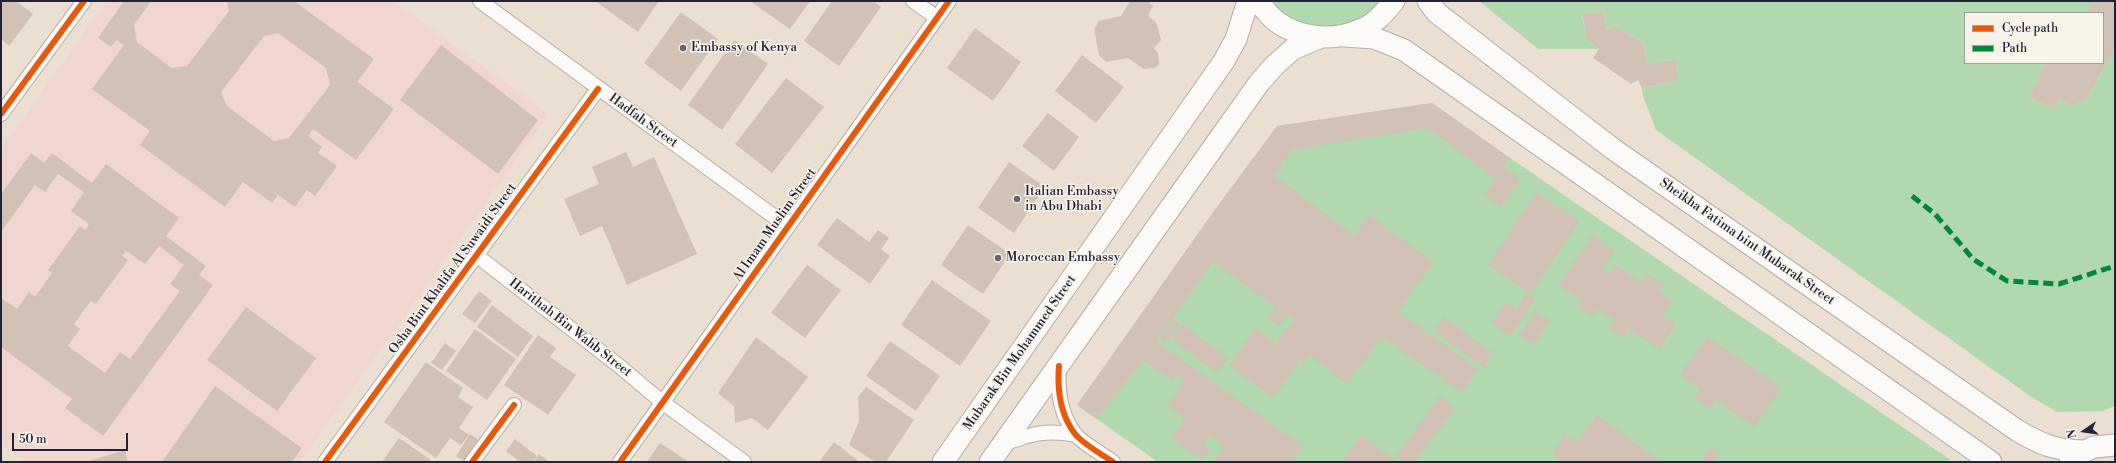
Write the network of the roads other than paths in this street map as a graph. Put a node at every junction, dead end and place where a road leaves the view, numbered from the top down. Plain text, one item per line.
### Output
1 (84, 1) edge
2 (480, 1) edge
3 (913, 1) edge
4 (949, 1) edge
5 (1248, 1) edge
6 (1259, 1) edge
7 (1394, 1) edge
8 (1428, 1) edge
9 (936, 17) junction
10 (1344, 36) junction
11 (1319, 38) junction
12 (598, 89) junction
13 (1, 114) edge
14 (787, 226) junction
15 (476, 255) junction
16 (1059, 366) junction
17 (662, 402) junction
18 (514, 405) dead end
19 (1076, 435) junction
20 (1003, 444) junction
21 (2115, 445) edge
22 (2083, 451) junction
23 (477, 461) edge
24 (325, 462) edge
25 (620, 462) edge
26 (744, 462) edge
27 (943, 462) edge
28 (990, 462) edge
29 (1113, 462) edge
30 (1991, 462) edge
31 (2064, 462) edge

1 - 13 street
2 - 12 street, Hadfah Street
3 - 9 street
4 - 9 street, Al Imam Muslim Street
5 - 27 main road, Mubarak Bin Mohammed Street
6 - 11 main road
7 - 10 main road
8 - 22 main road, Sheikha Fatima bint Mubarak Street
9 - 14 street, Al Imam Muslim Street
10 - 11 main road
10 - 30 main road
11 - 16 main road
12 - 14 street, Hadfah Street
12 - 15 street, Osha Bint Khalifa Al Suwaidi Street
14 - 17 street, Al Imam Muslim Street
15 - 17 street, Harithah Bin Wahb Street
15 - 24 street, Osha Bint Khalifa Al Suwaidi Street
16 - 19 street
16 - 20 main road
17 - 25 street, Al Imam Muslim Street
17 - 26 street, Harithah Bin Wahb Street
18 - 23 street
19 - 20 street
19 - 29 street
20 - 28 main road
21 - 22 main road
22 - 31 main road

